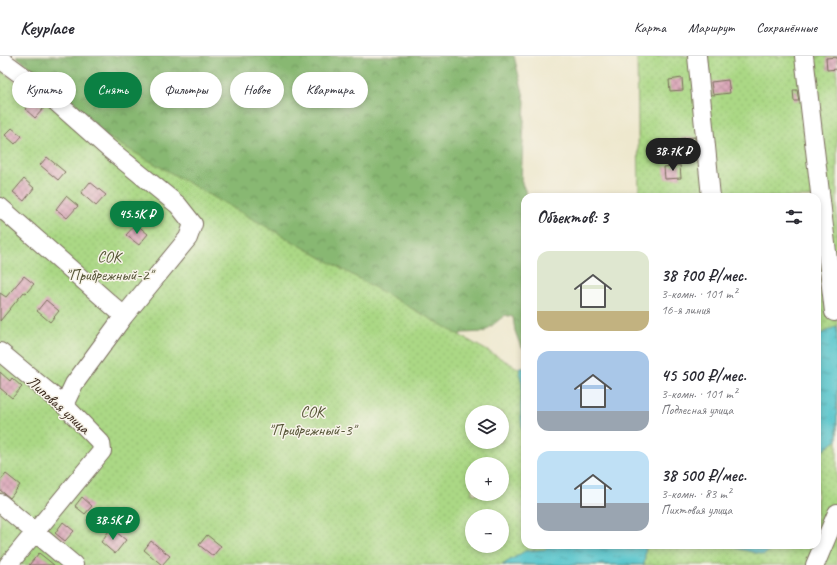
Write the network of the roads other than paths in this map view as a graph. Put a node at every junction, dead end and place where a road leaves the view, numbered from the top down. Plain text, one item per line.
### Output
1 (697, 56) edge
2 (804, 56) edge
3 (0, 59) edge
4 (711, 193) edge
5 (820, 193) edge
6 (821, 201) edge
7 (0, 207) edge
8 (834, 312) dead end
9 (124, 316) junction
10 (0, 352) edge
11 (64, 405) junction
12 (0, 503) edge
13 (837, 513) edge
14 (36, 532) junction
15 (8, 565) edge
16 (74, 565) edge
17 (815, 565) edge

1 - 4 street
2 - 5 street
3 - 9 street
6 - 8 street
7 - 9 street
9 - 11 street
10 - 11 street, Липовая улица
11 - 14 street, Липовая улица
12 - 14 street
13 - 17 street
14 - 15 street
14 - 16 street

